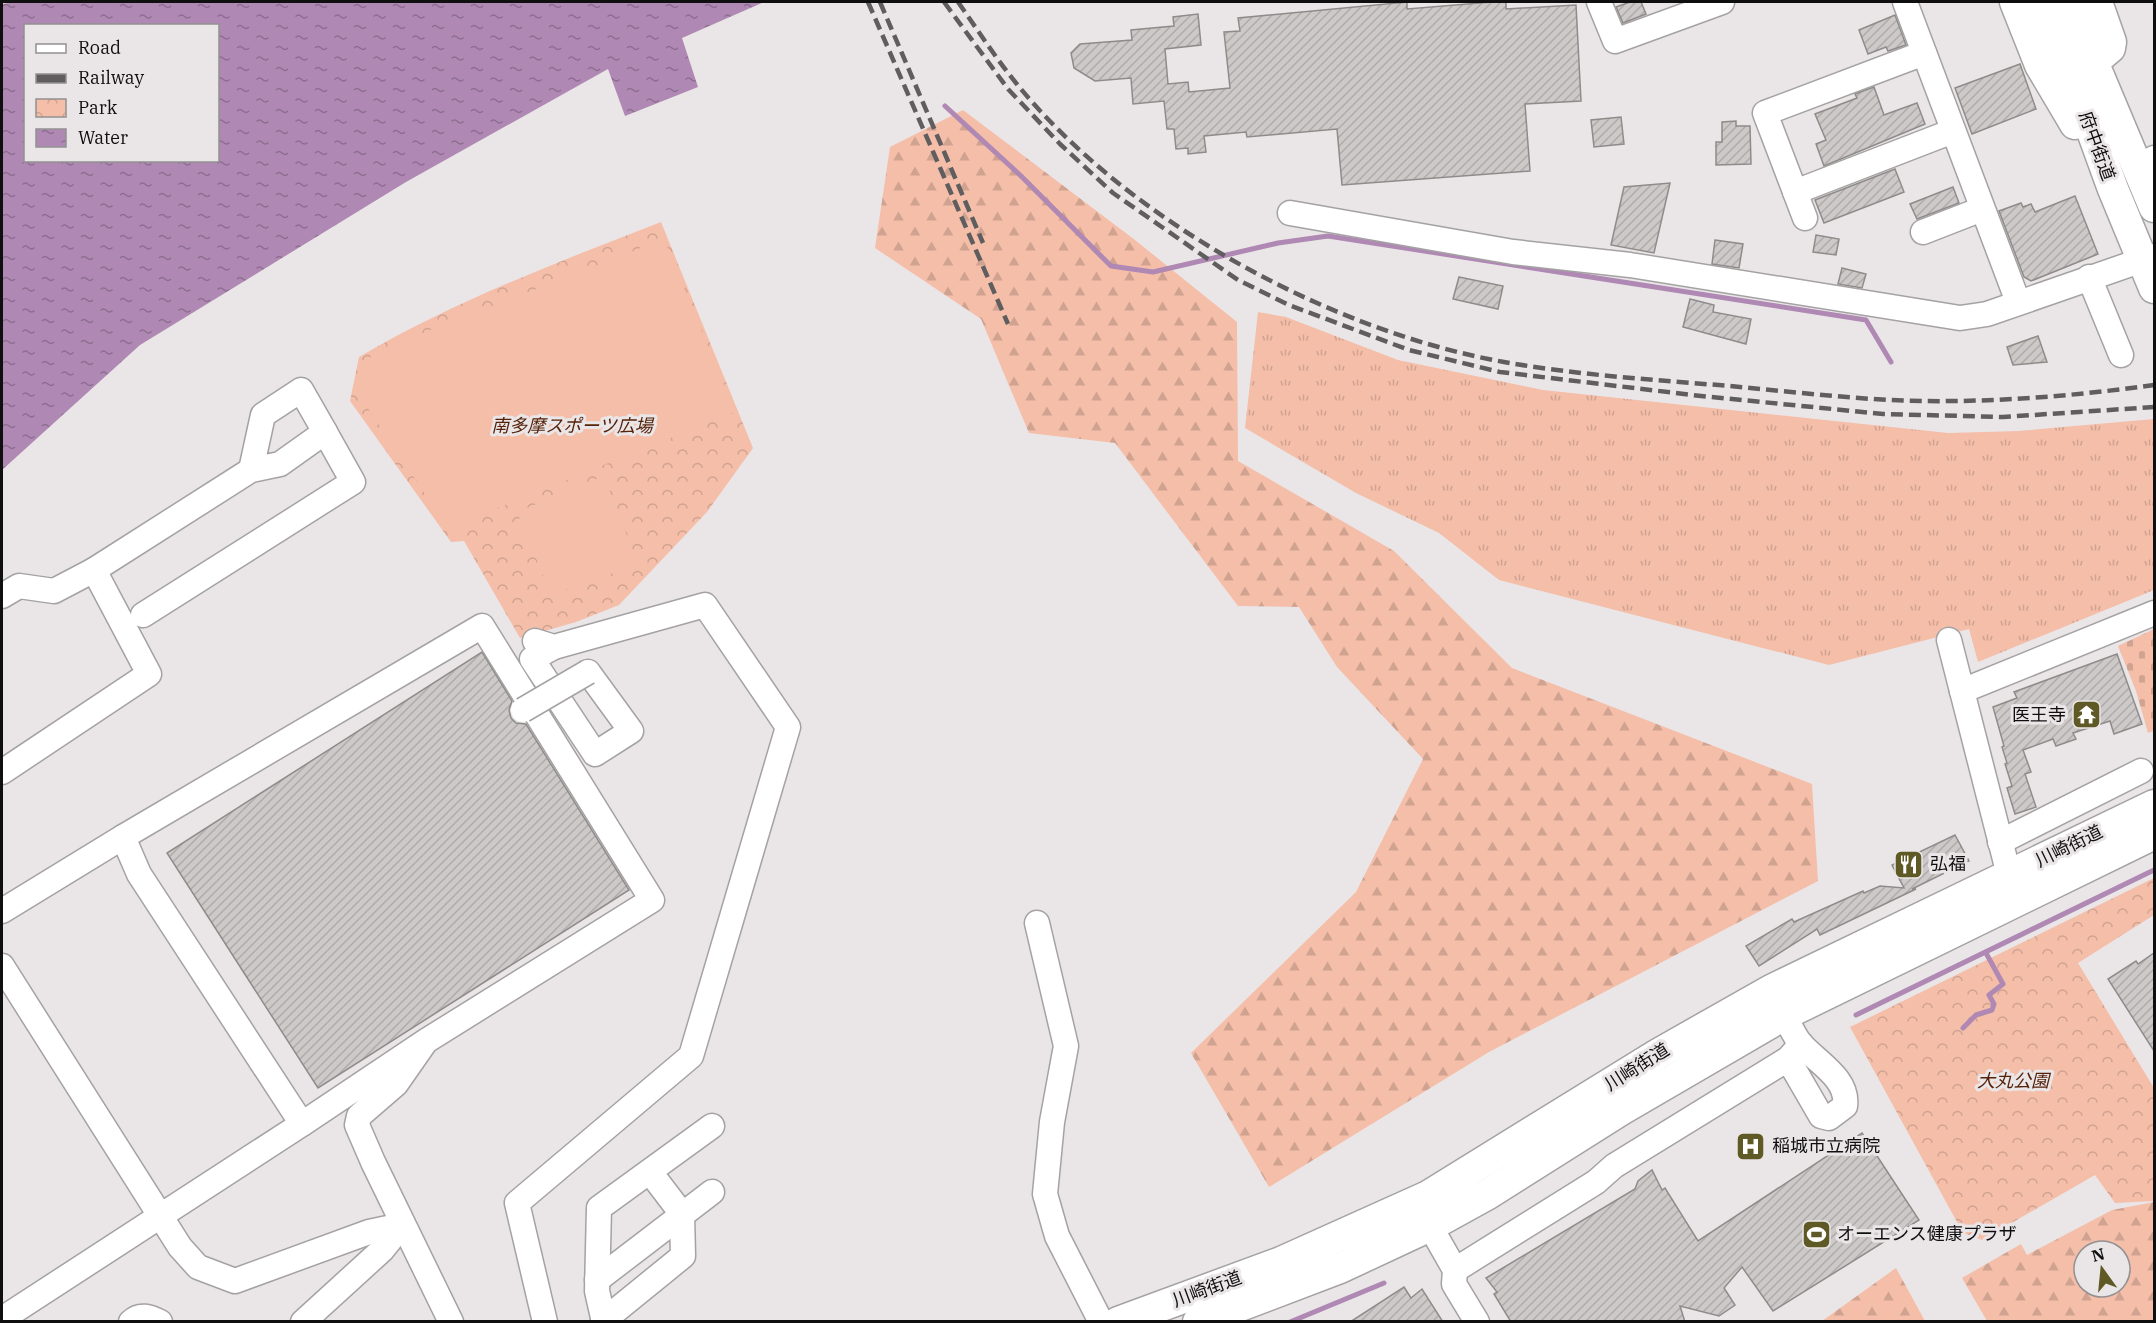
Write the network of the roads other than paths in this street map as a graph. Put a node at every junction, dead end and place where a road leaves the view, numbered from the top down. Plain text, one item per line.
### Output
1 (1599, 2) edge
2 (1722, 2) edge
3 (1905, 2) edge
4 (2015, 2) edge
5 (2044, 2) edge
6 (2068, 2) edge
7 (2097, 2) edge
8 (1924, 53) junction
9 (2092, 63) junction
10 (1953, 131) junction
11 (2146, 162) edge
12 (2113, 189) junction
13 (1795, 192) junction
14 (2154, 207) edge
15 (1982, 209) junction
16 (1290, 213) dead end
17 (1805, 218) dead end
18 (1923, 232) dead end
19 (2149, 257) edge
20 (2089, 276) junction
21 (2154, 288) edge
22 (2018, 302) junction
23 (2121, 355) dead end
24 (325, 432) junction
25 (251, 470) junction
26 (94, 570) junction
27 (2, 596) edge
28 (2154, 613) edge
29 (143, 615) dead end
30 (1949, 640) dead end
31 (1962, 691) junction
32 (523, 710) dead end
33 (2141, 771) dead end
34 (2, 772) edge
35 (2154, 805) edge
36 (2154, 834) edge
37 (123, 837) junction
38 (2000, 842) junction
39 (2015, 887) junction
40 (2, 911) edge
41 (1037, 923) dead end
42 (2, 966) edge
43 (1777, 1002) junction
44 (426, 1041) junction
45 (302, 1124) junction
46 (712, 1126) dead end
47 (650, 1172) junction
48 (712, 1192) dead end
49 (1428, 1196) junction
50 (160, 1214) junction
51 (682, 1214) junction
52 (402, 1226) junction
53 (1430, 1226) junction
54 (1455, 1270) junction
55 (597, 1280) junction
56 (2, 1319) edge
57 (604, 1321) edge
58 (131, 1322) edge
59 (160, 1322) edge
60 (303, 1322) edge
61 (451, 1322) edge
62 (545, 1322) edge
63 (1101, 1322) edge
64 (1118, 1322) edge
65 (1198, 1322) edge
66 (1477, 1322) edge

1 - 2 street
3 - 8 street
4 - 12 main road
5 - 12 main road, 府中街道
6 - 9 main road, 府中街道
7 - 9 main road
8 - 10 street
8 - 13 street
9 - 11 main road, 府中街道
10 - 13 street
10 - 15 street
11 - 14 main road, 府中街道
12 - 19 main road, 府中街道
13 - 17 street
15 - 18 street
15 - 22 street
16 - 22 street
19 - 20 street
19 - 21 main road, 府中街道
20 - 22 street
20 - 23 street
24 - 25 street
24 - 25 street
24 - 29 street
25 - 26 street
26 - 27 street
26 - 34 street
28 - 31 street
30 - 31 street
31 - 38 street
32 - 62 street, bridge
33 - 38 street
35 - 39 main road, 川崎街道
36 - 39 main road, 川崎街道
37 - 40 street
37 - 44 street
37 - 45 street
38 - 39 street
39 - 43 main road, 川崎街道
41 - 63 street
42 - 50 street
43 - 49 main road, 川崎街道
43 - 53 main road, 川崎街道
43 - 54 street
44 - 45 street
44 - 52 street
45 - 50 street
46 - 47 street
47 - 51 street
47 - 55 street
48 - 51 street
49 - 53 street
49 - 64 main road, 川崎街道
50 - 52 street
50 - 56 street
51 - 55 street
51 - 57 street
52 - 60 street
52 - 61 street
53 - 54 street
53 - 65 main road, 川崎街道
54 - 66 street
55 - 57 street
58 - 59 street

